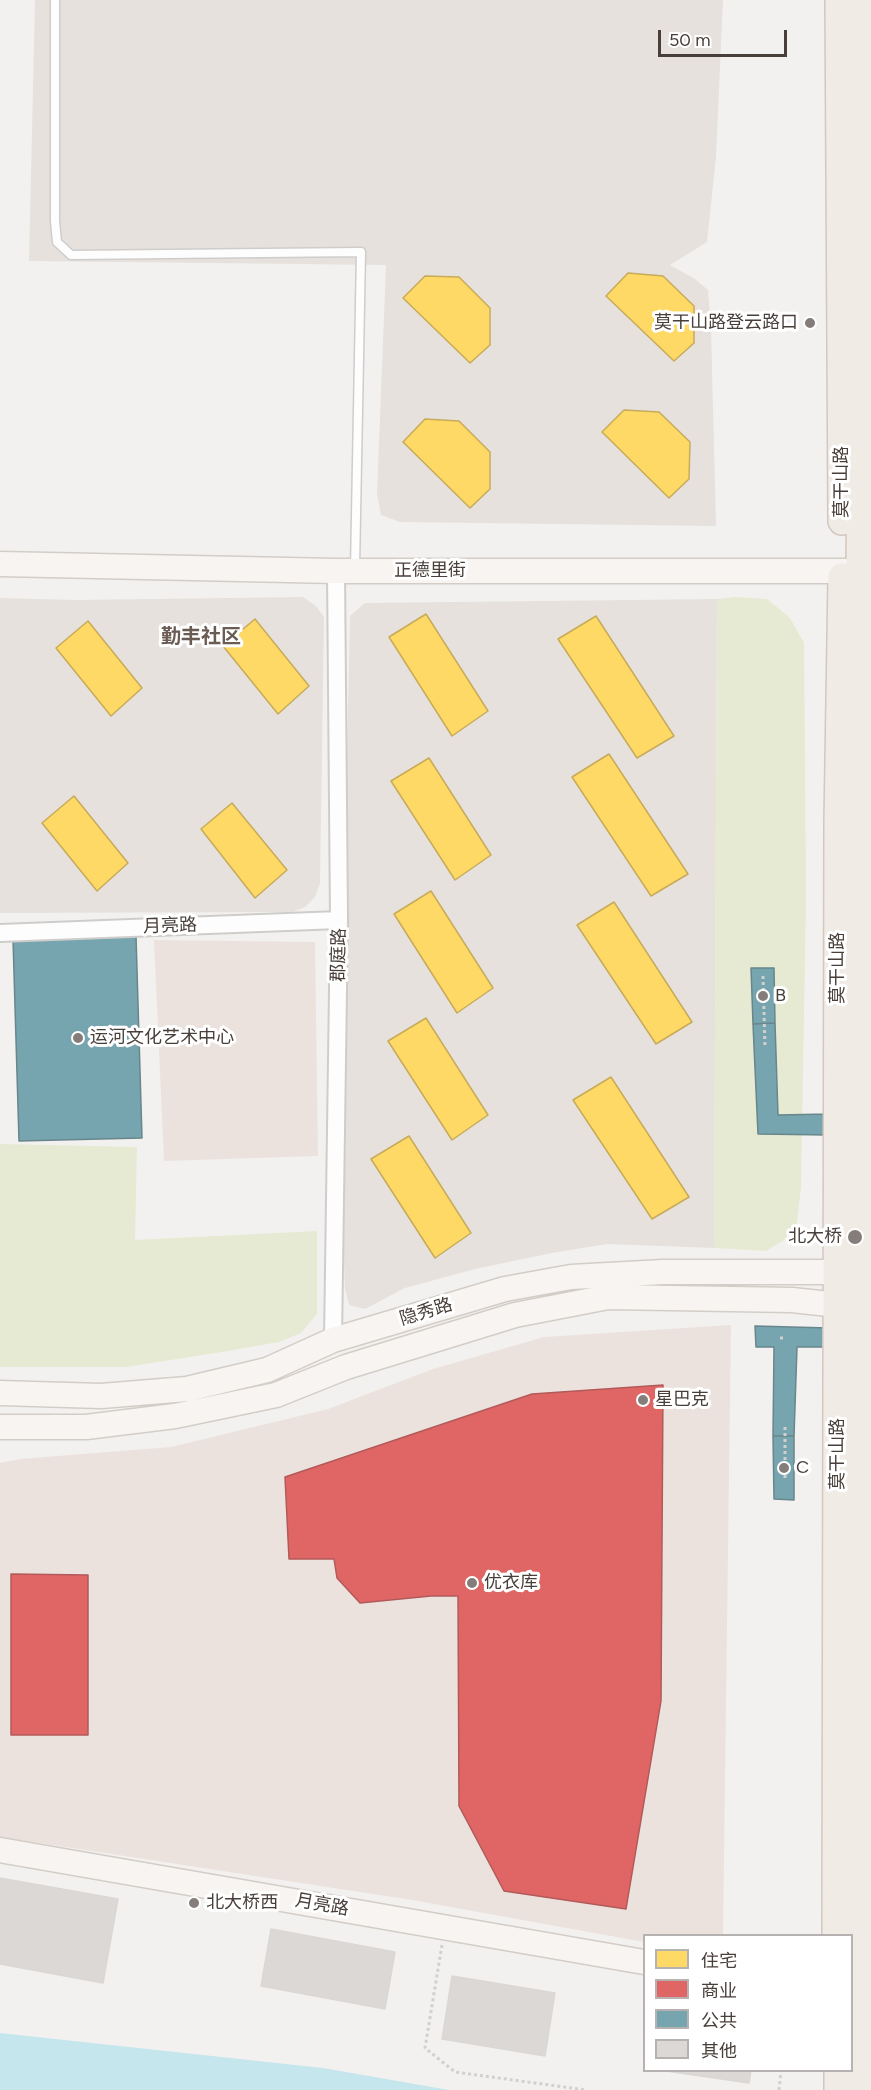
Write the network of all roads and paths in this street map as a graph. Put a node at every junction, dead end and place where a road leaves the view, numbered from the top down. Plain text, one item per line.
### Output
1 (56, 0) edge
2 (839, 0) edge
3 (865, 0) edge
4 (867, 272) edge
5 (866, 543) edge
6 (0, 564) edge
7 (346, 571) junction
8 (851, 572) junction
9 (866, 723) edge
10 (339, 920) junction
11 (0, 933) edge
12 (763, 976) dead end
13 (765, 1048) dead end
14 (856, 1272) edge
15 (856, 1307) edge
16 (780, 1338) dead end
17 (785, 1338) dead end
18 (333, 1340) junction
19 (0, 1393) edge
20 (0, 1427) edge
21 (785, 1427) dead end
22 (785, 1479) dead end
23 (0, 1850) edge
24 (446, 1926) junction
25 (836, 1934) edge
26 (850, 1934) edge
27 (643, 1962) edge
28 (781, 2072) edge
29 (586, 2090) edge
30 (779, 2090) edge

1 - 7 lane
2 - 8 main road, 莫干山路
3 - 4 main road, 莫干山路
4 - 5 main road, 莫干山路
5 - 8 main road, 莫干山路
6 - 7 main road, 正德里街
7 - 8 main road, 正德里街
7 - 10 street, 郡庭路
8 - 9 main road, 莫干山路
8 - 14 main road, 莫干山路
9 - 14 main road, 莫干山路
10 - 11 street, 月亮路
10 - 18 street, 郡庭路
12 - 13 path
14 - 15 main road, 莫干山路
14 - 18 main road, 隐秀路
15 - 20 main road, 隐秀路
15 - 25 main road, 莫干山路
15 - 26 main road, 莫干山路
16 - 17 path
18 - 19 main road, 隐秀路
21 - 22 path
23 - 24 main road, 月亮路
24 - 27 main road, 月亮路
24 - 29 path
28 - 30 path

